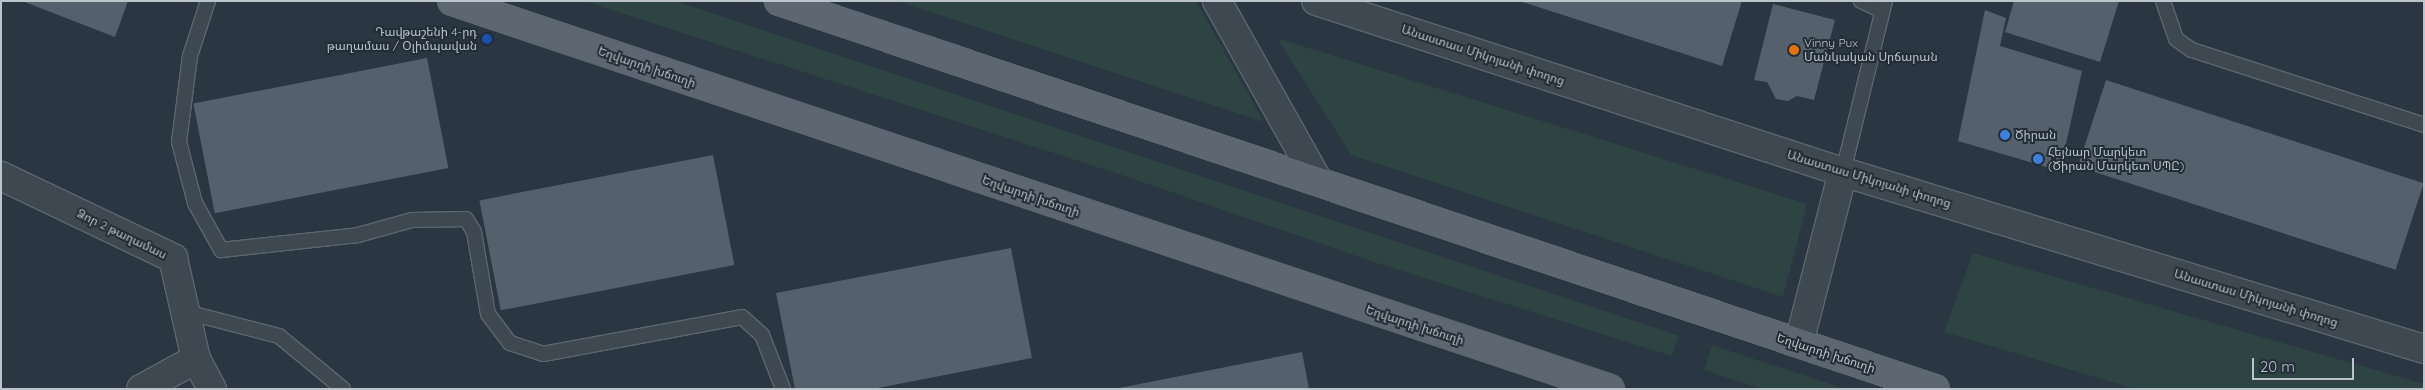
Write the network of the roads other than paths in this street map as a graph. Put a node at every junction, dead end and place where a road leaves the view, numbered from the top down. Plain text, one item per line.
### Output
1 (208, 1) edge
2 (452, 1) edge
3 (780, 1) edge
4 (1217, 1) edge
5 (1316, 1) edge
6 (1862, 1) edge
7 (2163, 1) edge
8 (1884, 6) edge
9 (2424, 125) edge
10 (1843, 172) junction
11 (1, 176) edge
12 (1318, 181) junction
13 (186, 312) junction
14 (1798, 343) junction
15 (2424, 349) edge
16 (196, 359) junction
17 (1924, 387) edge
18 (141, 389) edge
19 (212, 389) edge
20 (343, 389) edge
21 (783, 389) edge
22 (1610, 389) edge

1 - 21 lane
2 - 22 main road, Եղվարդի խճուղի
3 - 12 main road, Եղվարդի խճուղի
4 - 12 street
5 - 10 street, Անաստաս Միկոյանի փողոց
6 - 8 lane
7 - 9 lane
8 - 10 lane
10 - 14 street
10 - 15 street, Անաստաս Միկոյանի փողոց
11 - 13 street, Ձոր 2 թաղամաս
12 - 14 main road, Եղվարդի խճուղի
13 - 16 street, Ձոր 2 թաղամաս
13 - 20 lane
14 - 17 main road, Եղվարդի խճուղի
16 - 18 street
16 - 19 street, Ձոր 2 թաղամաս

